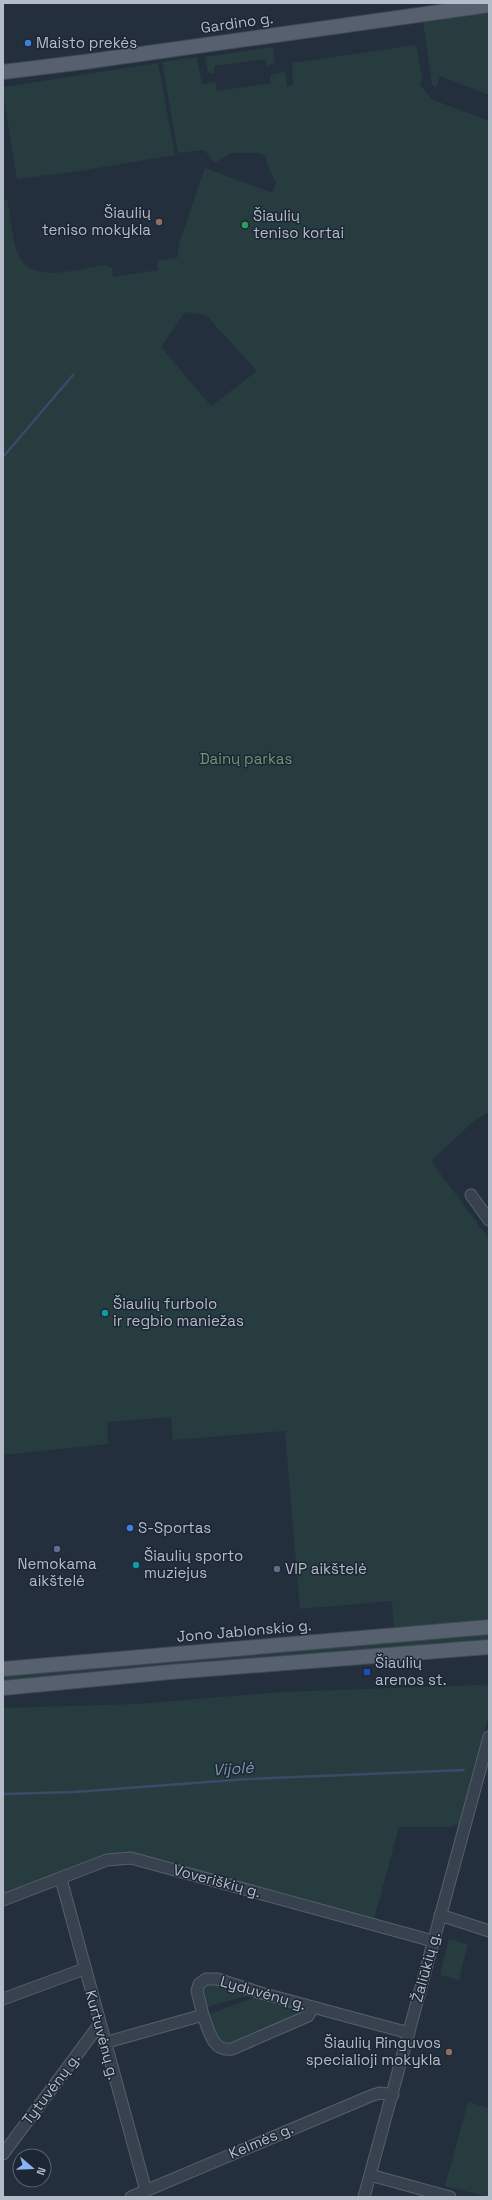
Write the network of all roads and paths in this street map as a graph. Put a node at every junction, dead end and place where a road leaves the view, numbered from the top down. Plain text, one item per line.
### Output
1 (489, 5) edge
2 (84, 62) junction
3 (3, 68) edge
4 (32, 68) junction
5 (3, 72) edge
6 (3, 80) edge
7 (471, 1195) dead end
8 (489, 1220) edge
9 (489, 1627) edge
10 (489, 1647) edge
11 (3, 1670) edge
12 (3, 1688) edge
13 (489, 1737) edge
14 (61, 1879) junction
15 (3, 1900) edge
16 (440, 1915) junction
17 (489, 1931) edge
18 (433, 1940) junction
19 (84, 1969) junction
20 (3, 1999) edge
21 (313, 2007) junction
22 (203, 2015) junction
23 (99, 2025) junction
24 (409, 2033) junction
25 (104, 2044) junction
26 (393, 2095) junction
27 (3, 2154) edge
28 (370, 2175) junction
29 (146, 2191) junction
30 (132, 2197) edge
31 (364, 2197) edge
32 (450, 2197) edge

1 - 2 main road, Gardino g.
2 - 4 main road, Gardino g.
2 - 6 main road, Gardino g.
3 - 4 street
4 - 5 main road, Gardino g.
7 - 8 street
9 - 11 main road, Jono Jablonskio g.
10 - 12 main road
13 - 16 street, Žaliūkių g.
14 - 15 street, Voveriškių g.
14 - 18 street, Voveriškių g.
14 - 19 street, Kurtuvėnų g.
16 - 17 street
16 - 18 street, Žaliūkių g.
18 - 24 street, Žaliūkių g.
19 - 20 street
19 - 23 street, Kurtuvėnų g.
21 - 22 street, Lyduvėnų g.
21 - 22 street, Lyduvėnų g.
21 - 24 street, Lyduvėnų g.
22 - 25 street
23 - 25 street, Kurtuvėnų g.
23 - 27 street, Tytuvėnų g.
24 - 26 street, Žaliūkių g.
25 - 29 street, Kurtuvėnų g.
26 - 28 street, Žaliūkių g.
26 - 29 street, Kelmės g.
28 - 31 street, Žaliūkių g.
28 - 32 street
29 - 30 street, Kelmės g.

